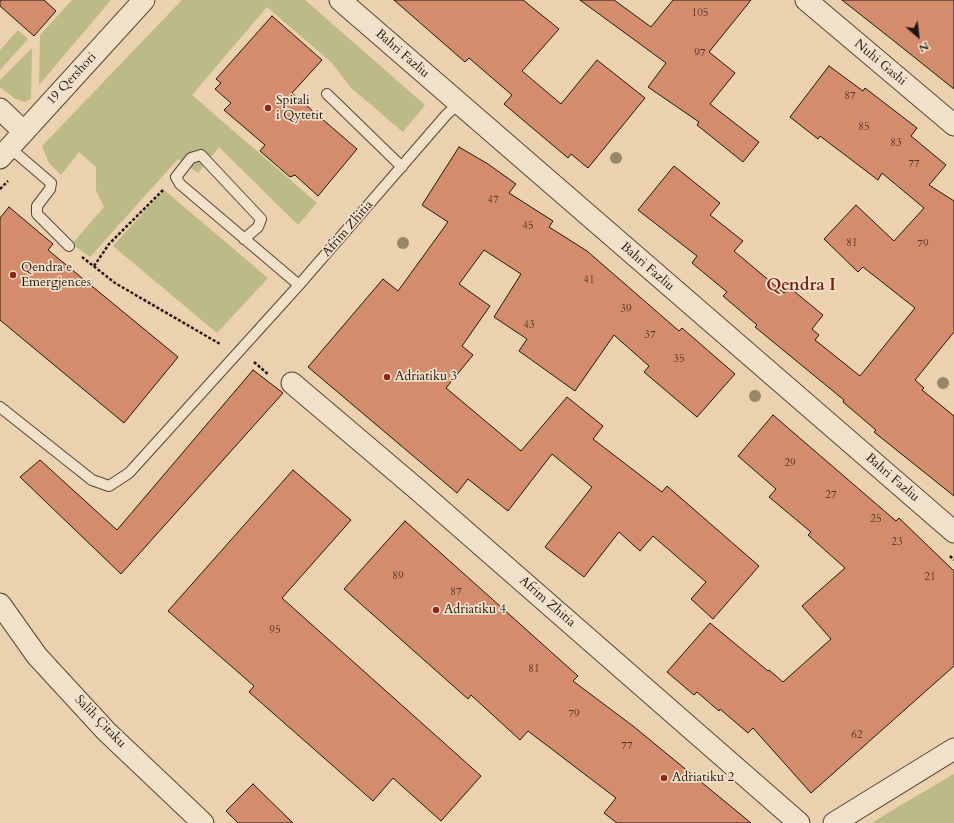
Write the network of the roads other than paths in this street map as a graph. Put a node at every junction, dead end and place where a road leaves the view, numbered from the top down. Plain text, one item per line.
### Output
1 (144, 0) edge
2 (340, 0) edge
3 (806, 0) edge
4 (327, 94) dead end
5 (459, 104) junction
6 (0, 110) edge
7 (954, 125) edge
8 (23, 131) junction
9 (5, 153) edge
10 (402, 167) junction
11 (244, 239) junction
12 (69, 246) road end
13 (299, 285) junction
14 (292, 383) dead end
15 (0, 408) edge
16 (954, 532) edge
17 (2, 612) edge
18 (954, 749) edge
19 (203, 823) edge
20 (799, 823) edge
21 (834, 823) edge

1 - 8 street, 19 Qershori
2 - 5 street, Bahri Fazliu
3 - 7 street, Nuhi Gashi
4 - 10 lane
5 - 10 lane, Afrim Zhitia
5 - 16 street, Bahri Fazliu
6 - 8 street
8 - 9 street, 19 Qershori
9 - 12 lane
10 - 13 lane, Afrim Zhitia
11 - 11 lane
11 - 13 lane
13 - 15 lane, Afrim Zhitia
14 - 20 street, Afrim Zhitia
17 - 19 street, Salih Çitaku
18 - 21 street

